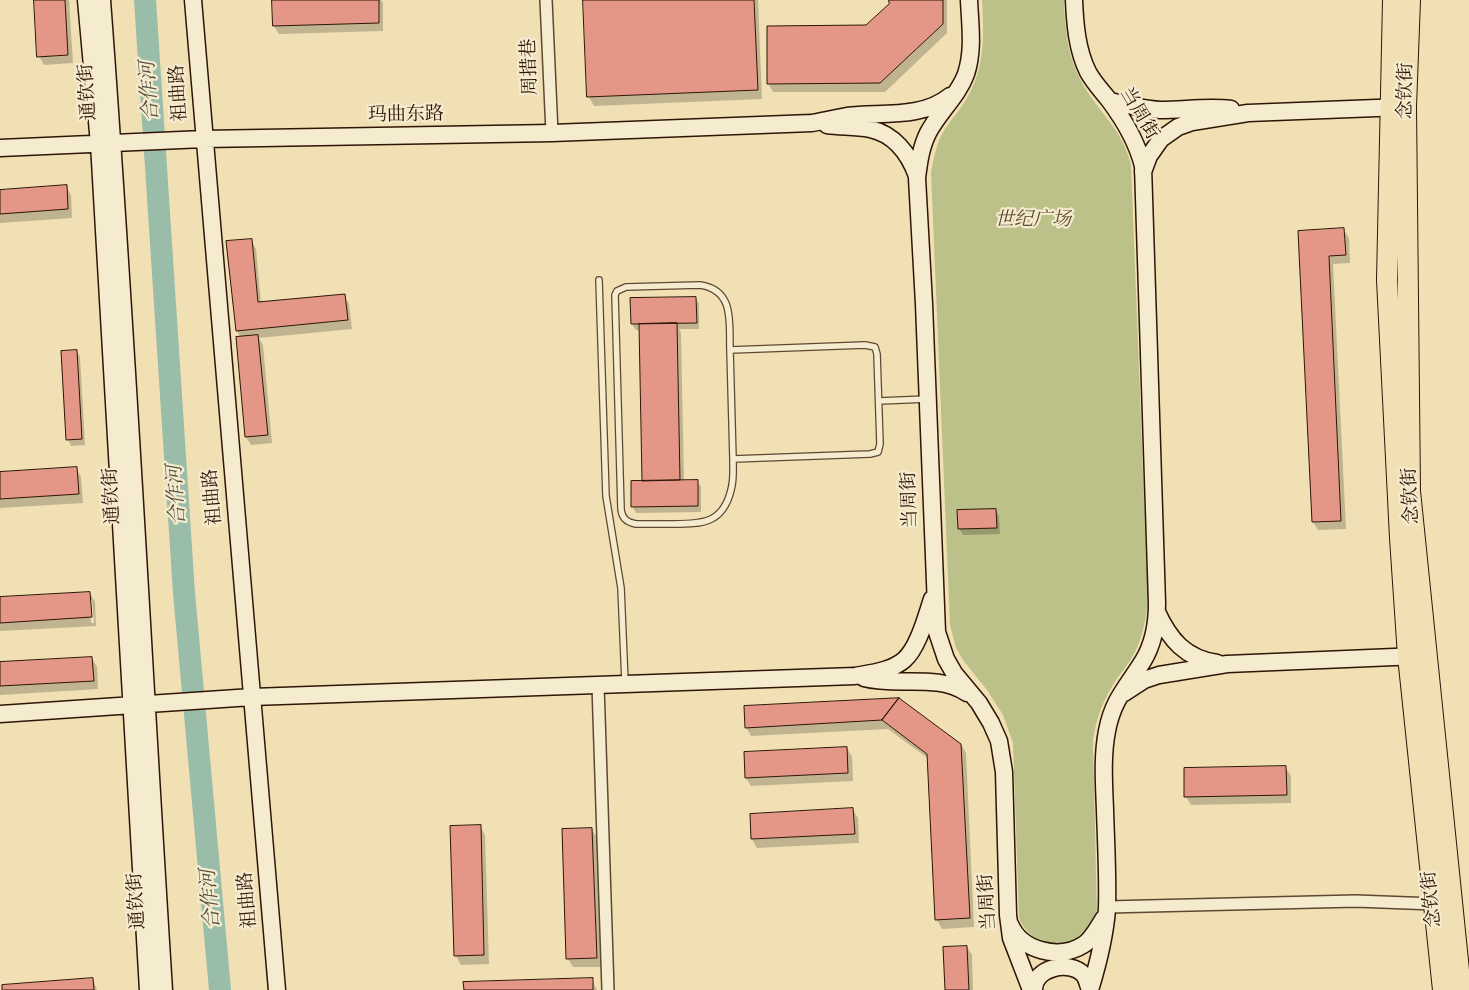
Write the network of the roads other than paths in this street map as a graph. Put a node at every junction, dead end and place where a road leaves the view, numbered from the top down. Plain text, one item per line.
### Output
1 (86, 0) edge
2 (102, 0) edge
3 (193, 0) edge
4 (546, 0) edge
5 (969, 0) edge
6 (1074, 0) edge
7 (1393, 0) edge
8 (1410, 0) edge
9 (957, 91) junction
10 (1110, 101) junction
11 (1398, 107) junction
12 (1248, 113) junction
13 (812, 123) junction
14 (552, 133) junction
15 (197, 140) junction
16 (113, 143) junction
17 (0, 148) edge
18 (1143, 172) junction
19 (917, 178) junction
20 (599, 280) dead end
21 (730, 350) junction
22 (927, 399) junction
23 (879, 401) junction
24 (733, 459) junction
25 (935, 590) junction
26 (1157, 612) junction
27 (1417, 656) junction
28 (1227, 664) junction
29 (855, 676) junction
30 (625, 684) junction
31 (598, 685) junction
32 (252, 697) junction
33 (1118, 697) junction
34 (974, 698) junction
35 (138, 704) junction
36 (0, 714) edge
37 (1434, 904) junction
38 (1107, 911) junction
39 (1008, 915) junction
40 (148, 990) edge
41 (164, 990) edge
42 (277, 990) edge
43 (608, 990) edge
44 (1032, 990) edge
45 (1090, 990) edge
46 (1443, 990) edge
47 (1461, 990) edge

1 - 16 street
2 - 16 street, 通钦街
3 - 15 street, 祖曲路
4 - 14 street, 周措巷
5 - 9 street, 当周街
6 - 10 street, 当周街
7 - 11 highway, 念钦街
8 - 11 highway, 念钦街
9 - 13 street
9 - 19 street, 当周街
10 - 12 street
10 - 18 street, 当周街
11 - 12 street
11 - 27 highway, 念钦街
12 - 18 street
13 - 14 street, 玛曲东路
13 - 19 street
14 - 15 street, 玛曲东路
15 - 16 street, 玛曲东路
15 - 32 street, 祖曲路
16 - 17 street, 玛曲东路
16 - 35 street, 通钦街
18 - 26 street, 当周街
19 - 22 street, 当周街
20 - 30 lane
21 - 23 lane
21 - 24 lane
21 - 24 lane
22 - 23 lane
22 - 25 street, 当周街
23 - 24 lane
25 - 29 street
25 - 34 street, 当周街
26 - 28 street
26 - 33 street, 当周街
27 - 28 street
27 - 37 highway, 念钦街
27 - 47 highway, 念钦街
28 - 33 street
29 - 30 street
29 - 34 street
30 - 31 street
31 - 32 street
31 - 43 street
32 - 35 street
32 - 42 street, 祖曲路
33 - 38 street, 当周街
34 - 39 street, 当周街
35 - 36 street
35 - 40 street
35 - 41 street, 通钦街
37 - 38 street
37 - 46 highway, 念钦街
38 - 39 street
38 - 45 street, 当周街
39 - 44 street, 当周街
44 - 45 street

